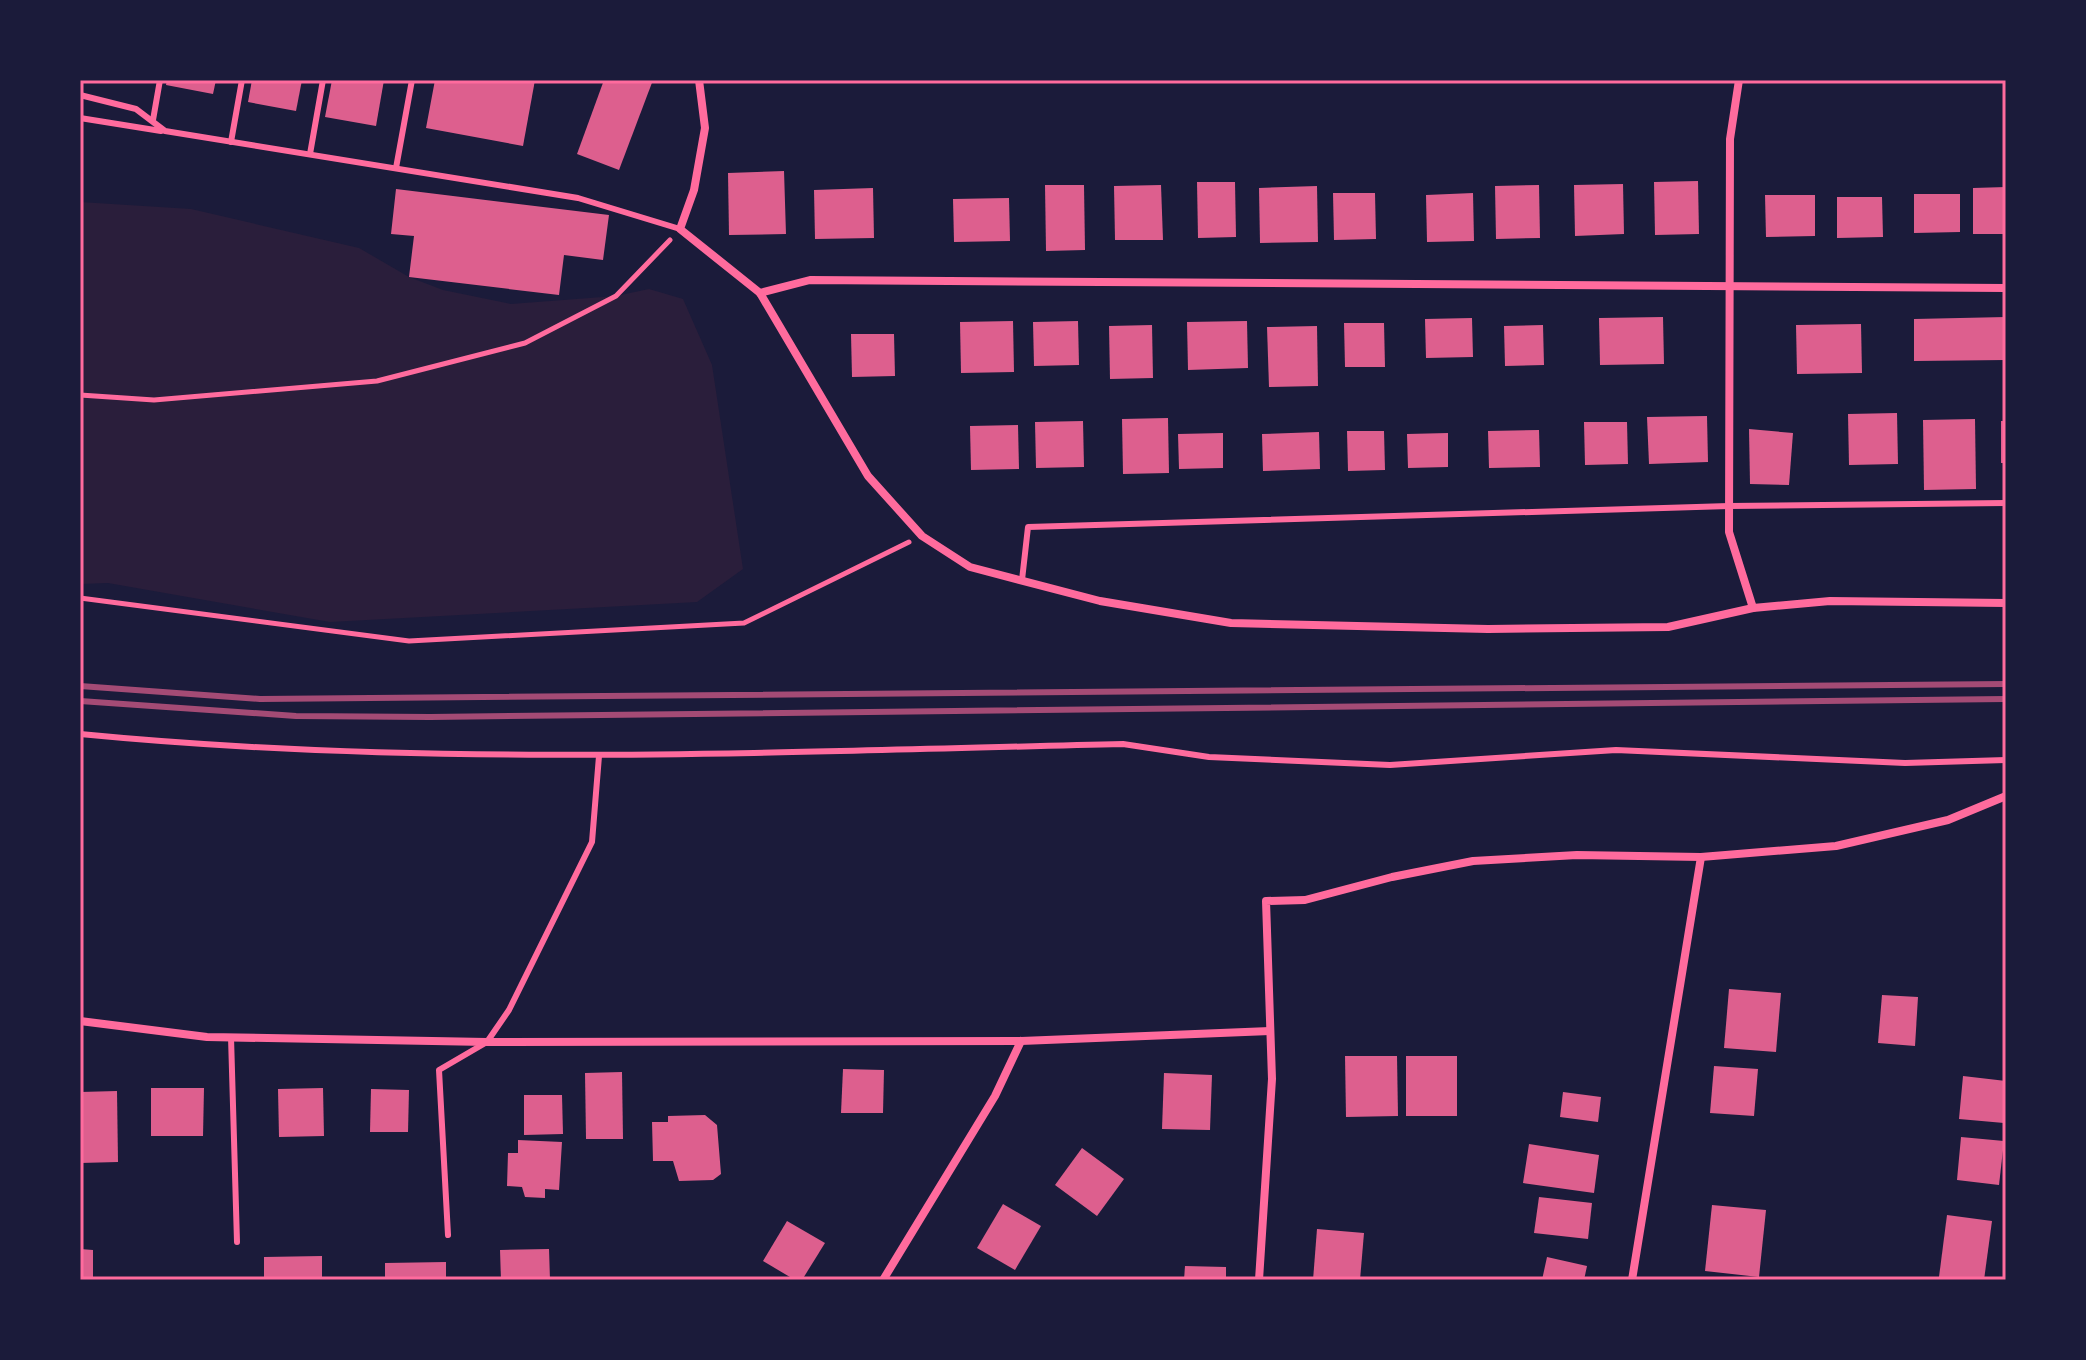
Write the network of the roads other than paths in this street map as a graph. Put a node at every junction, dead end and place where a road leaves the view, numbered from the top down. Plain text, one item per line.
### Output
1 (160, 80) edge
2 (242, 80) edge
3 (323, 80) edge
4 (412, 80) edge
5 (699, 80) edge
6 (1739, 80) edge
7 (80, 95) edge
8 (80, 118) edge
9 (153, 120) junction
10 (165, 131) junction
11 (231, 142) junction
12 (310, 154) junction
13 (396, 168) junction
14 (680, 229) junction
15 (1729, 286) junction
16 (2006, 288) edge
17 (760, 293) junction
18 (2006, 503) edge
19 (1729, 506) junction
20 (1022, 580) junction
21 (2006, 603) edge
22 (1753, 608) junction
23 (80, 734) edge
24 (599, 756) junction
25 (2006, 760) edge
26 (2006, 796) edge
27 (1701, 857) junction
28 (80, 1021) edge
29 (1270, 1031) junction
30 (231, 1037) junction
31 (1021, 1041) junction
32 (487, 1042) junction
33 (448, 1235) dead end
34 (237, 1242) dead end
35 (883, 1280) edge
36 (1259, 1280) edge
37 (1632, 1280) edge

1 - 9 lane
2 - 11 lane
3 - 12 lane
4 - 13 lane
5 - 14 street
6 - 15 street
7 - 9 lane
8 - 10 lane
9 - 10 lane
10 - 11 lane
11 - 12 lane
12 - 13 lane
13 - 14 lane
14 - 17 street
15 - 16 street
15 - 17 street
15 - 19 street
17 - 20 street
18 - 19 lane
19 - 20 lane
19 - 22 street
20 - 22 street
21 - 22 street
23 - 24 lane
24 - 25 lane
24 - 32 lane
26 - 27 street
27 - 29 street
27 - 37 street
28 - 30 street
29 - 31 street
29 - 36 street
30 - 32 street
30 - 34 lane
31 - 32 street
31 - 35 street
32 - 33 lane

